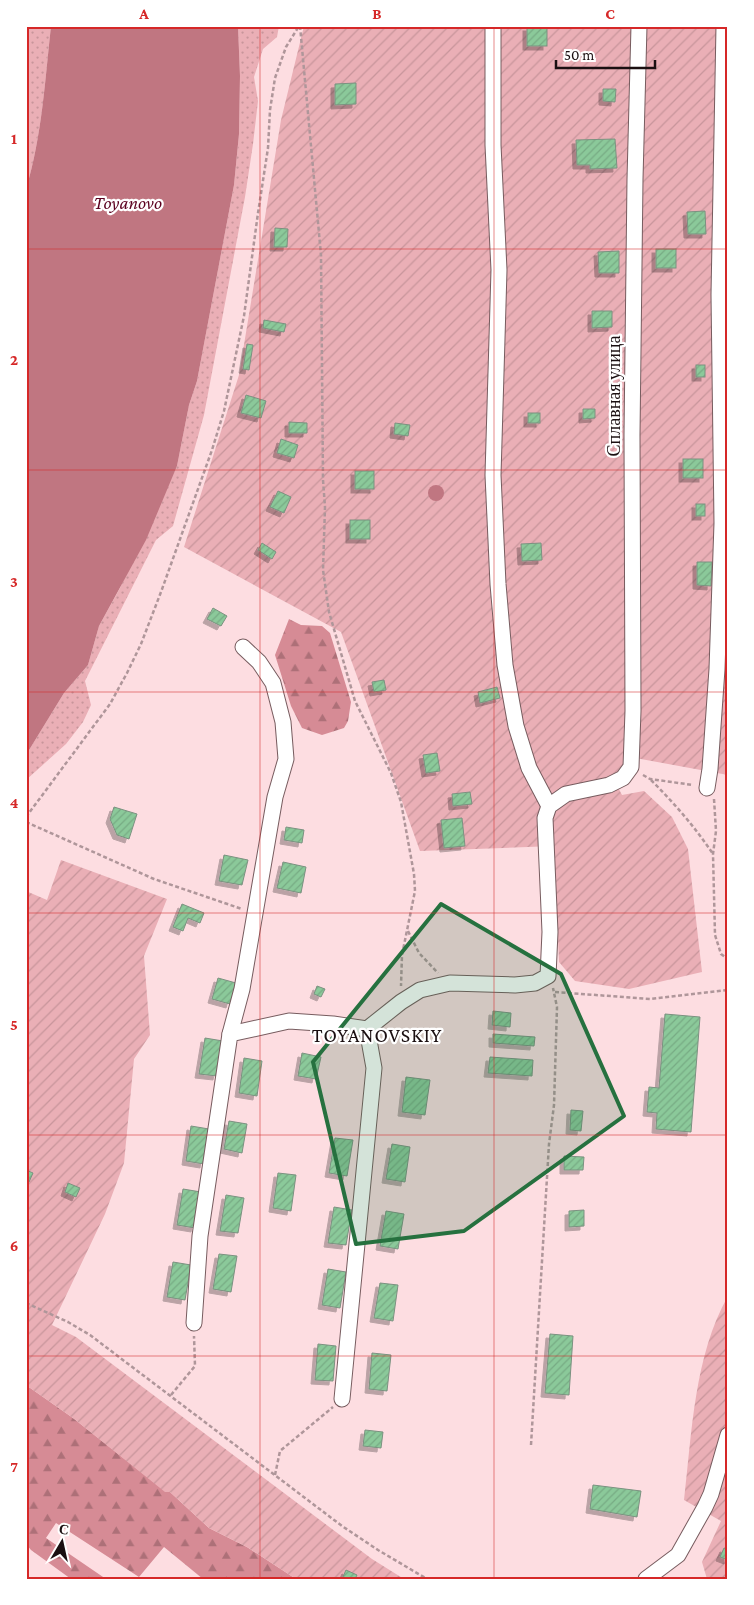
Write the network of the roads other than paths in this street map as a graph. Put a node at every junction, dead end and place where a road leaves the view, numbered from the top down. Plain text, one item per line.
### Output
1 (493, 26) edge
2 (639, 26) edge
3 (724, 26) edge
4 (243, 646) dead end
5 (707, 788) road end
6 (549, 806) junction
7 (366, 1029) junction
8 (230, 1034) junction
9 (194, 1323) road end
10 (342, 1399) road end
11 (728, 1435) edge
12 (646, 1579) edge

1 - 6 street
2 - 6 street, Сплавная улица
3 - 5 street
4 - 8 street
6 - 7 street
7 - 8 street
7 - 10 street
8 - 9 street
11 - 12 street

